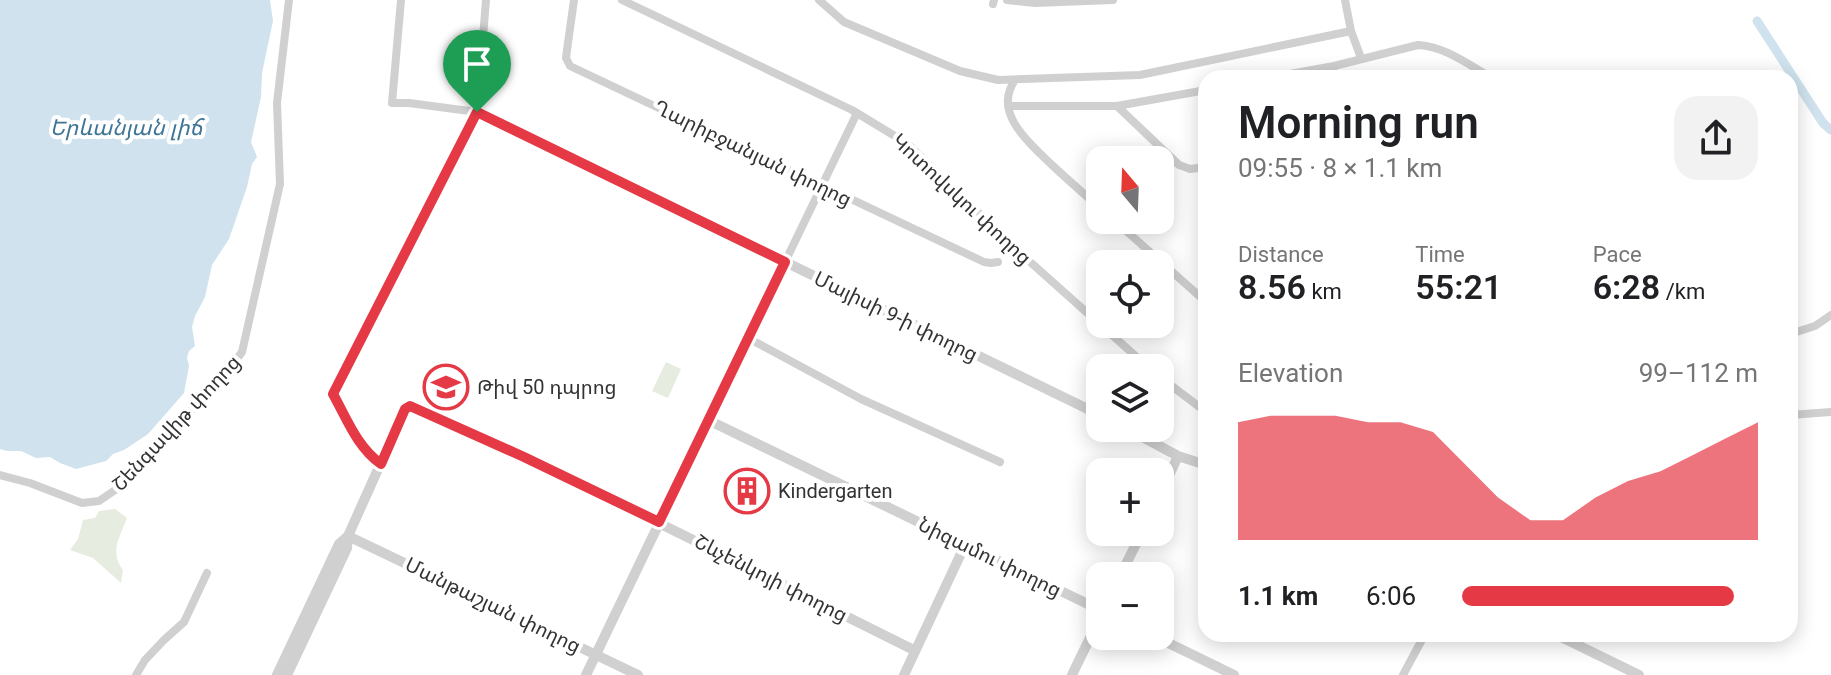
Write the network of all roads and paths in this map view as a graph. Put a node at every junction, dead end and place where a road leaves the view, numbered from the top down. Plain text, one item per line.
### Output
1 (289, 0) edge
2 (401, 0) edge
3 (486, 0) edge
4 (574, 0) edge
5 (622, 0) edge
6 (819, 0) edge
7 (1007, 0) edge
8 (1113, 0) edge
9 (1345, 0) edge
10 (1351, 31) junction
11 (1361, 58) junction
12 (1334, 66) junction
13 (1312, 70) edge
14 (1333, 70) edge
15 (1477, 70) edge
16 (1015, 80) junction
17 (1198, 91) edge
18 (1008, 106) junction
19 (1117, 106) junction
20 (477, 112) junction
21 (857, 113) junction
22 (1198, 168) edge
23 (821, 186) junction
24 (1086, 195) edge
25 (1130, 234) edge
26 (785, 262) junction
27 (998, 262) dead end
28 (1198, 295) edge
29 (1831, 315) edge
30 (1798, 331) edge
31 (748, 338) junction
32 (1133, 354) edge
33 (1174, 388) edge
34 (1198, 407) edge
35 (1086, 408) edge
36 (1831, 412) edge
37 (1798, 414) edge
38 (708, 420) junction
39 (1152, 442) edge
40 (1178, 456) junction
41 (1000, 462) dead end
42 (1198, 462) edge
43 (381, 464) junction
44 (1174, 465) edge
45 (0, 475) edge
46 (659, 522) junction
47 (348, 536) junction
48 (965, 545) junction
49 (207, 573) dead end
50 (1086, 603) edge
51 (1421, 642) edge
52 (1571, 642) edge
53 (1086, 646) edge
54 (1174, 646) edge
55 (914, 650) junction
56 (595, 654) junction
57 (136, 675) edge
58 (277, 675) edge
59 (287, 675) edge
60 (586, 675) edge
61 (638, 675) edge
62 (904, 675) edge
63 (1072, 675) edge
64 (1234, 675) edge
65 (1403, 675) edge
66 (1639, 675) edge

1 - 45 street, Շենգավիթ փողոց
2 - 20 street
3 - 20 street
4 - 23 street, Ղարիբջանյան փողոց
5 - 21 street, Կոտովսկու փողոց
6 - 16 street
7 - 8 street
9 - 10 street
10 - 11 street
10 - 16 street
11 - 12 street
11 - 15 street
12 - 13 street
12 - 14 street
16 - 18 street
17 - 19 street
18 - 19 street
18 - 24 street
19 - 22 street
20 - 26 street, Մայիսի 9-ի փողոց
20 - 43 street
21 - 23 street
21 - 32 street, Կոտովսկու փողոց
23 - 26 street
23 - 27 street, Ղարիբջանյան փողոց
25 - 28 street
26 - 31 street
26 - 35 street, Մայիսի 9-ի փողոց
29 - 30 street
31 - 38 street
31 - 41 street
33 - 34 street
36 - 37 street
38 - 46 street
38 - 48 street, Նիզամու փողոց
39 - 40 street
40 - 42 street
40 - 44 street
43 - 46 street, Շևչենկոյի փողոց
43 - 47 street
46 - 55 street, Շևչենկոյի փողոց
46 - 56 street
47 - 56 street, Մանթաշյան փողոց
47 - 58 street
47 - 59 street
48 - 50 street, Նիզամու փողոց
48 - 55 street
49 - 57 street
51 - 65 street
52 - 66 street
53 - 63 street
54 - 64 street
55 - 62 street
56 - 60 street
56 - 61 street, Մանթաշյան փողոց

